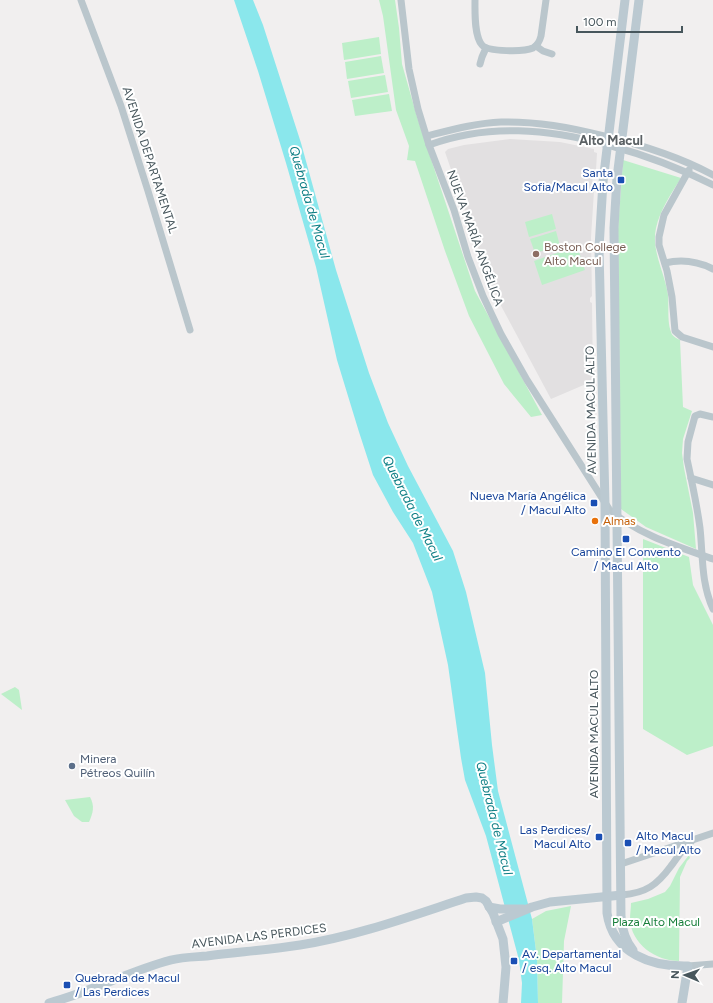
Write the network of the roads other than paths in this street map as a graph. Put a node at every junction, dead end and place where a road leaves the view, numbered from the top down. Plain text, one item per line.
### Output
1 (81, 0) edge
2 (401, 0) edge
3 (474, 0) edge
4 (546, 0) edge
5 (625, 0) edge
6 (639, 0) edge
7 (536, 46) junction
8 (486, 48) junction
9 (552, 54) dead end
10 (480, 64) dead end
11 (427, 136) junction
12 (608, 141) junction
13 (622, 144) junction
14 (429, 145) junction
15 (692, 164) junction
16 (688, 173) junction
17 (713, 174) edge
18 (713, 185) edge
19 (664, 263) junction
20 (713, 269) edge
21 (190, 330) dead end
22 (713, 347) edge
23 (713, 418) edge
24 (691, 478) junction
25 (713, 486) edge
26 (605, 504) junction
27 (617, 516) junction
28 (701, 554) junction
29 (713, 559) edge
30 (713, 609) edge
31 (713, 833) edge
32 (693, 841) junction
33 (621, 864) junction
34 (622, 895) junction
35 (607, 896) junction
36 (489, 907) junction
37 (505, 913) junction
38 (496, 922) junction
39 (636, 954) junction
40 (713, 964) edge
41 (688, 966) junction
42 (66, 1001) edge
43 (49, 1003) edge
44 (503, 1003) edge
45 (682, 1003) edge

1 - 21 street, AVENIDA DEPARTAMENTAL
2 - 11 street, NUEVA MARÍA ANGÉLICA
3 - 8 street
4 - 7 street
5 - 12 street, AVENIDA MACUL ALTO
6 - 13 street, AVENIDA MACUL ALTO
7 - 8 street
7 - 9 street
8 - 10 street
11 - 12 street
11 - 14 street, NUEVA MARÍA ANGÉLICA
12 - 13 street
12 - 14 street
12 - 26 street, AVENIDA MACUL ALTO
13 - 15 street
13 - 16 street
13 - 27 street, AVENIDA MACUL ALTO
14 - 26 street, NUEVA MARÍA ANGÉLICA
15 - 16 street
15 - 17 street
16 - 18 street
16 - 19 street
19 - 20 street
19 - 22 street
23 - 24 street
24 - 25 street
24 - 28 street
26 - 27 street, NUEVA MARÍA ANGÉLICA
26 - 35 street, AVENIDA MACUL ALTO
27 - 28 street, NUEVA MARÍA ANGÉLICA
27 - 33 street, AVENIDA MACUL ALTO
28 - 29 street, NUEVA MARÍA ANGÉLICA
28 - 30 street
31 - 32 street
32 - 33 street
32 - 34 street
33 - 34 street, AVENIDA MACUL ALTO
34 - 35 street
34 - 39 street, AVENIDA MACUL ALTO
35 - 37 street
35 - 39 street, AVENIDA MACUL ALTO
36 - 37 street
36 - 38 street
36 - 42 street, AVENIDA LAS PERDICES
37 - 38 street
38 - 44 street
39 - 41 street, AVENIDA MACUL ALTO
40 - 41 street
41 - 45 street
42 - 43 street, AVENIDA LAS PERDICES

